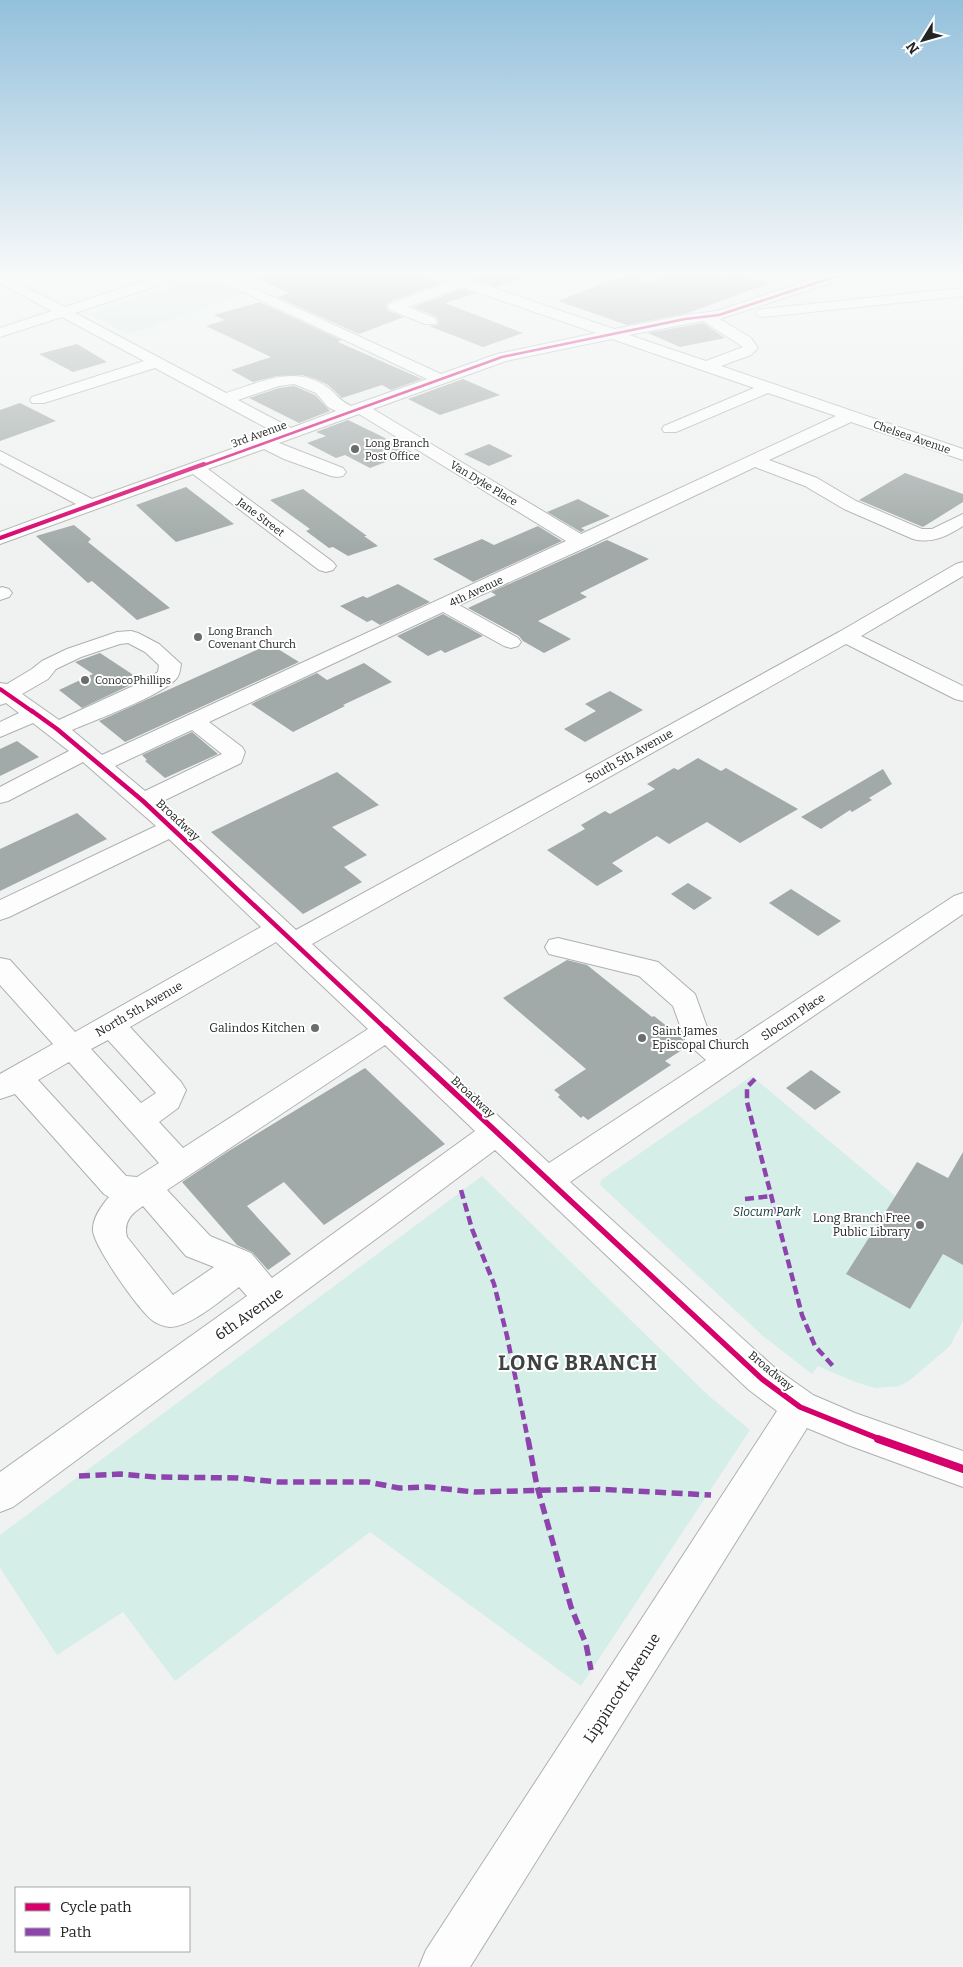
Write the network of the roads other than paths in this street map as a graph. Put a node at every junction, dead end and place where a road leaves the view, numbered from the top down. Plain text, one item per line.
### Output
1 (149, 365) edge
2 (163, 365) edge
3 (409, 365) edge
4 (483, 365) edge
5 (701, 365) edge
6 (709, 365) edge
7 (705, 366) junction
8 (440, 379) junction
9 (766, 388) junction
10 (225, 399) junction
11 (38, 400) dead end
12 (356, 410) junction
13 (850, 416) junction
14 (670, 429) dead end
15 (290, 434) junction
16 (265, 443) junction
17 (963, 455) edge
18 (0, 456) edge
19 (756, 461) junction
20 (196, 468) junction
21 (338, 472) dead end
22 (92, 505) junction
23 (963, 519) edge
24 (0, 538) edge
25 (582, 542) junction
26 (326, 566) dead end
27 (959, 575) edge
28 (445, 605) junction
29 (846, 636) junction
30 (511, 642) dead end
31 (3, 694) edge
32 (963, 694) edge
33 (46, 721) junction
34 (194, 721) junction
35 (0, 730) edge
36 (93, 758) junction
37 (0, 796) edge
38 (143, 801) junction
39 (172, 828) junction
40 (963, 902) edge
41 (0, 912) edge
42 (286, 936) junction
43 (558, 947) dead end
44 (0, 967) edge
45 (111, 1025) junction
46 (387, 1030) junction
47 (73, 1046) junction
48 (726, 1062) junction
49 (9, 1083) edge
50 (137, 1120) junction
51 (496, 1132) junction
52 (180, 1166) junction
53 (548, 1180) junction
54 (142, 1191) junction
55 (242, 1266) junction
56 (270, 1299) junction
57 (800, 1407) junction
58 (963, 1469) edge
59 (0, 1494) edge
60 (443, 1967) edge

1 - 11 street
2 - 10 street
3 - 8 street
4 - 8 street, 3rd Avenue
5 - 7 street, Chelsea Avenue
6 - 7 street
7 - 9 street, Chelsea Avenue
8 - 12 street, 3rd Avenue
9 - 13 street, Chelsea Avenue
9 - 14 street
10 - 12 street, Van Dyke Place
10 - 15 street
12 - 15 street, 3rd Avenue
12 - 25 street, Van Dyke Place
13 - 17 street, Chelsea Avenue
13 - 19 street, 4th Avenue
15 - 16 street, 3rd Avenue
16 - 20 street, 3rd Avenue
16 - 21 street
18 - 22 street
19 - 23 street
19 - 25 street, 4th Avenue
20 - 22 street, 3rd Avenue
20 - 26 street, Jane Street
22 - 24 street, 3rd Avenue
25 - 28 street, 4th Avenue
27 - 29 street, South 5th Avenue
28 - 30 street
28 - 34 street, 4th Avenue
29 - 32 street
29 - 42 street, South 5th Avenue
31 - 33 street, Broadway
31 - 33 street
33 - 35 street
33 - 36 street, Broadway
34 - 36 street, 4th Avenue
34 - 38 street
36 - 37 street, 4th Avenue
36 - 38 street, Broadway
38 - 39 street, Broadway
39 - 41 street
39 - 42 street, Broadway
40 - 48 street, Slocum Place
42 - 45 street, North 5th Avenue
42 - 46 street, Broadway
43 - 48 street
44 - 47 street
45 - 47 street, North 5th Avenue
45 - 50 street
46 - 51 street, Broadway
46 - 52 street
47 - 49 street, North 5th Avenue
47 - 50 street
48 - 53 street, Slocum Place
49 - 54 street
50 - 52 street
51 - 53 street, Broadway
51 - 56 street, 6th Avenue
52 - 54 street
53 - 57 street, Broadway
54 - 55 street
54 - 55 street
55 - 56 street
56 - 59 street, 6th Avenue
57 - 58 street, Broadway
57 - 60 street, Lippincott Avenue

